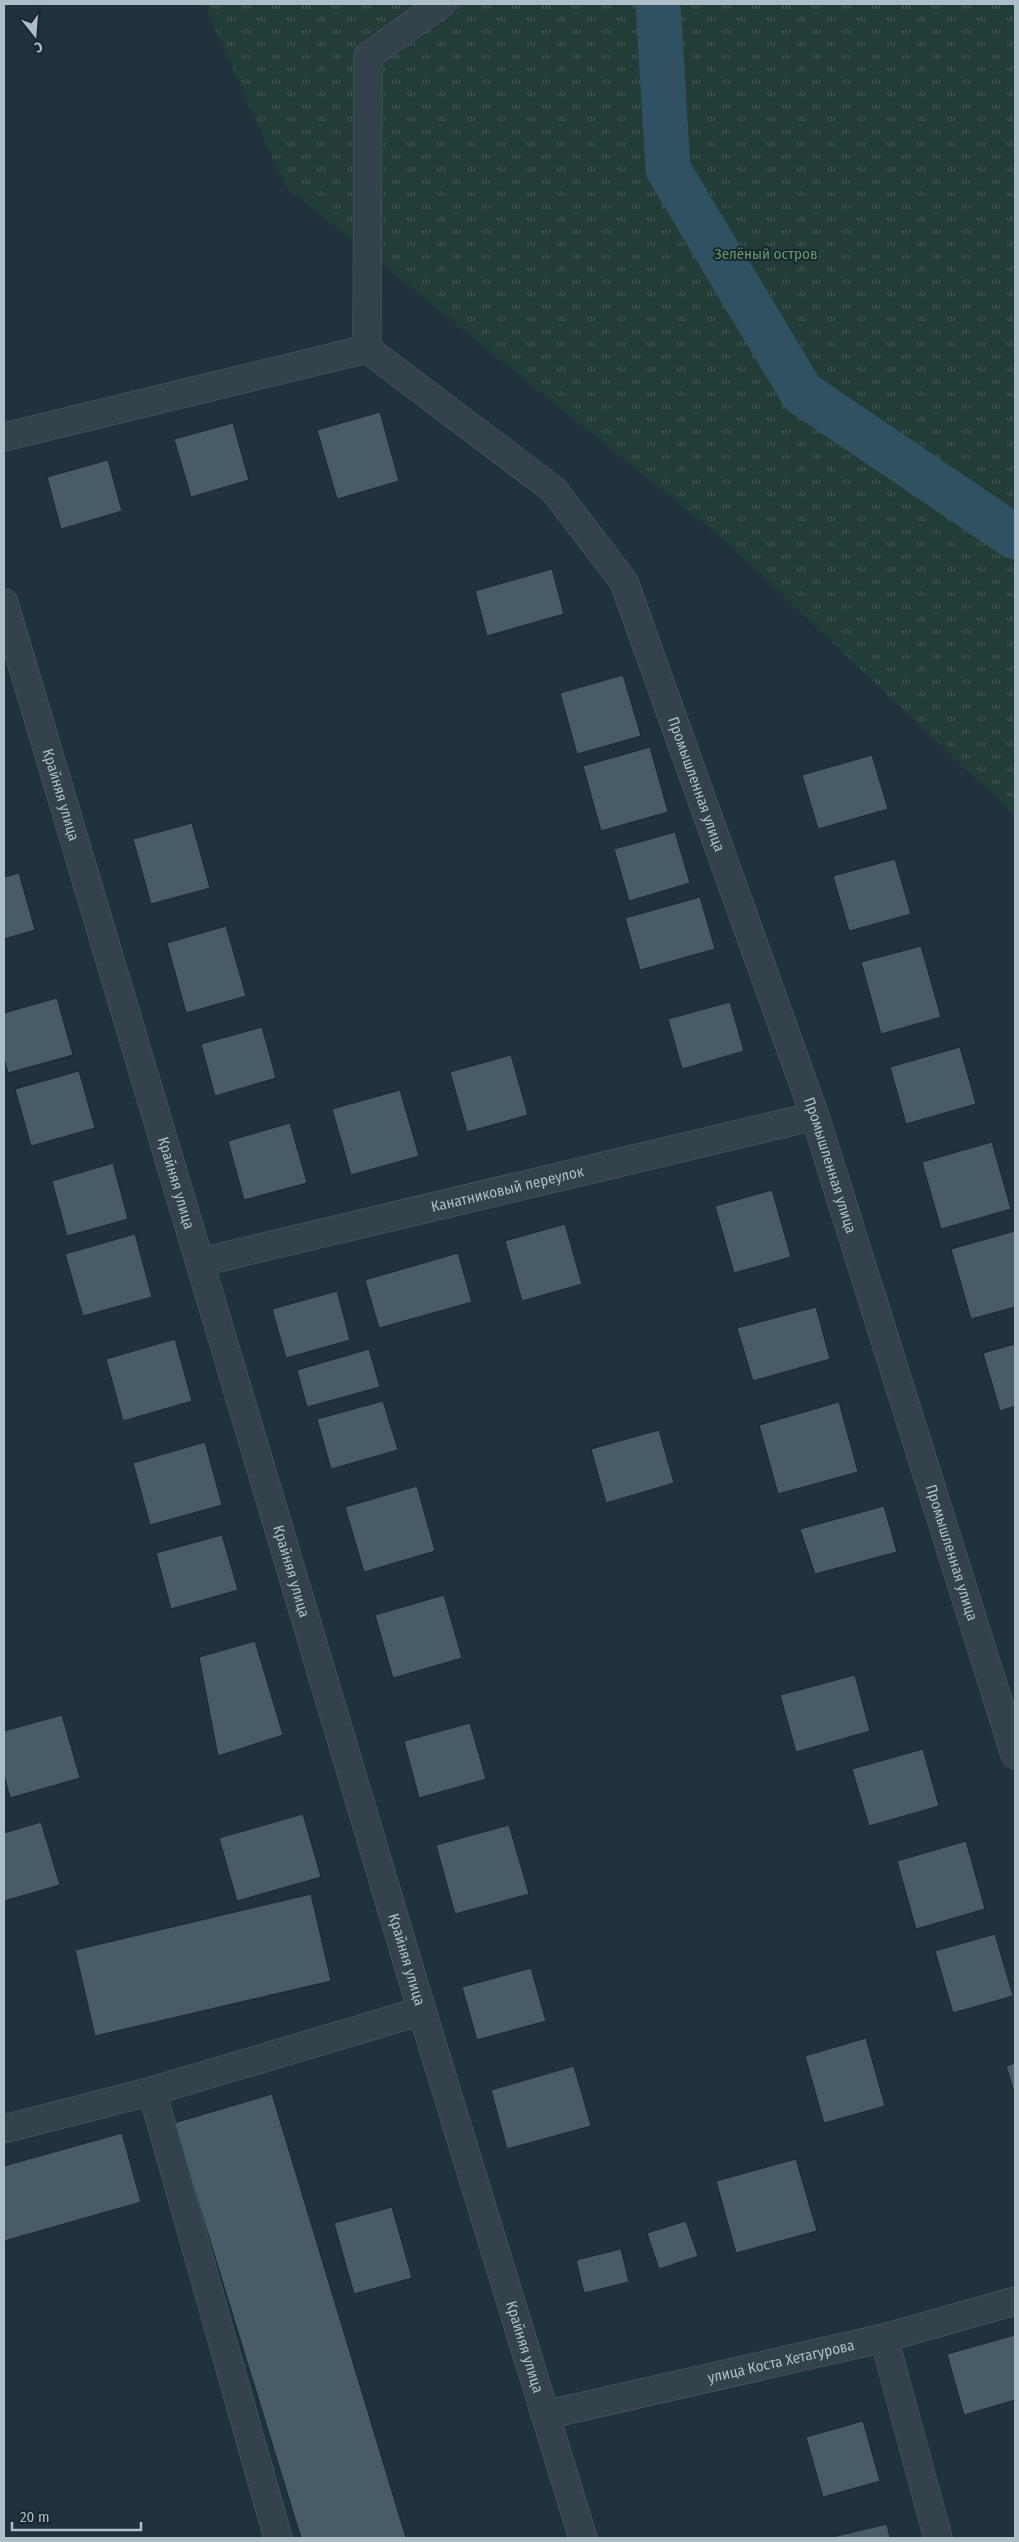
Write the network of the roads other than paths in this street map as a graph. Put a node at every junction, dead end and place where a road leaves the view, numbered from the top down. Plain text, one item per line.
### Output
1 (441, 4) edge
2 (367, 349) junction
3 (4, 437) edge
4 (4, 603) edge
5 (815, 1116) junction
6 (201, 1262) junction
7 (1015, 1755) edge
8 (422, 2011) junction
9 (152, 2090) junction
10 (4, 2129) edge
11 (1015, 2300) edge
12 (884, 2338) junction
13 (546, 2415) junction
14 (278, 2538) edge
15 (583, 2538) edge
16 (938, 2538) edge

1 - 2 street
2 - 3 street
2 - 5 street, Промышленная улица
4 - 6 street, Крайняя улица
5 - 6 street, Канатниковый переулок
5 - 7 street, Промышленная улица
6 - 8 street, Крайняя улица
8 - 9 street
8 - 13 street, Крайняя улица
9 - 10 street
9 - 14 street
11 - 12 street, улица Коста Хетагурова
12 - 13 street, улица Коста Хетагурова
12 - 16 street
13 - 15 street, Крайняя улица

